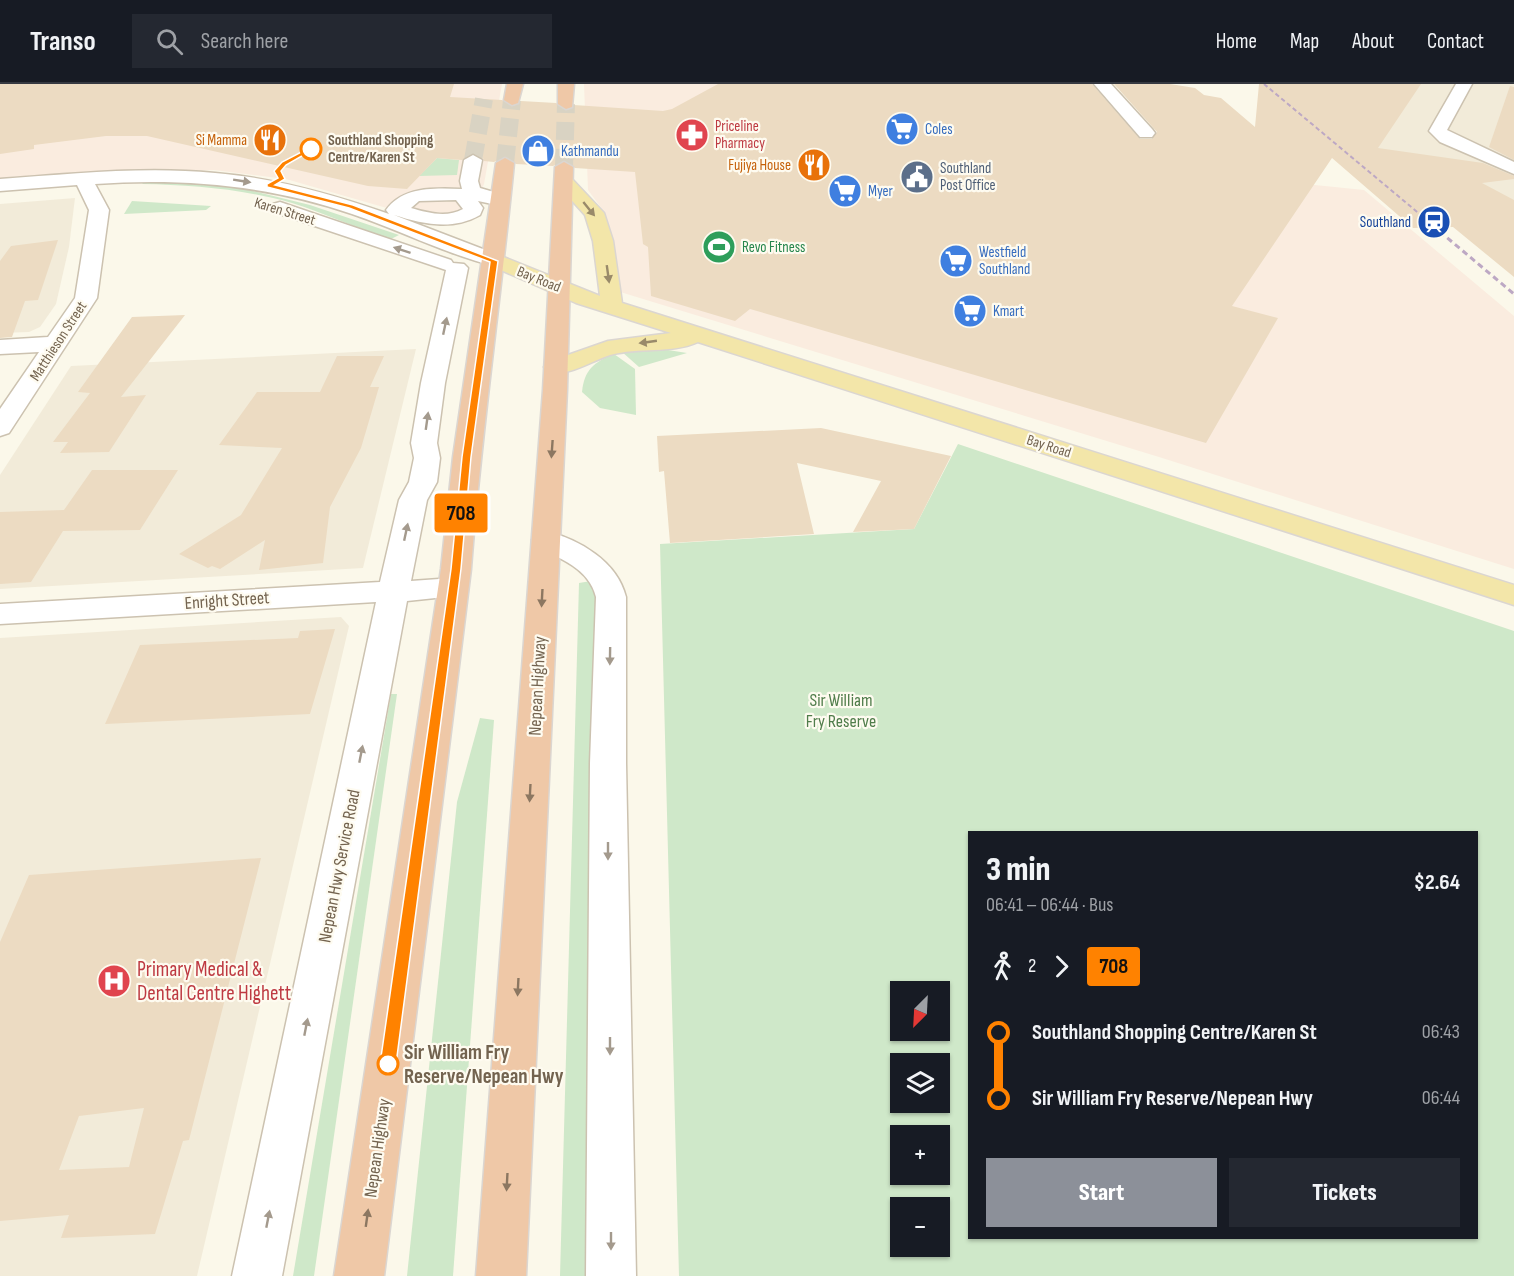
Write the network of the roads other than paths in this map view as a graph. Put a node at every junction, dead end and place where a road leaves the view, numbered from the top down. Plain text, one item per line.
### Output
1 (515, 84) edge
2 (566, 84) edge
3 (1102, 84) edge
4 (1464, 84) edge
5 (512, 100) tunnel mouth
6 (566, 104) tunnel mouth
7 (1146, 133) dead end
8 (472, 160) tunnel mouth
9 (505, 163) tunnel mouth
10 (1514, 170) edge
11 (565, 175) joint
12 (0, 185) edge
13 (97, 189) junction
14 (0, 196) edge
15 (501, 206) junction
16 (406, 226) junction
17 (457, 268) junction
18 (493, 270) junction
19 (559, 290) junction
20 (612, 307) junction
21 (706, 337) junction
22 (57, 344) junction
23 (0, 347) edge
24 (556, 367) junction
25 (0, 428) edge
26 (466, 457) junction
27 (427, 458) junction
28 (546, 540) junction
29 (453, 588) junction
30 (394, 590) junction
31 (1514, 595) edge
32 (0, 614) edge
33 (257, 1276) edge
34 (360, 1276) edge
35 (501, 1276) edge
36 (611, 1276) edge

1 - 5 highway
2 - 6 highway
3 - 7 street
4 - 10 street
8 - 15 street
9 - 15 highway, Nepean Highway
11 - 19 highway, Nepean Highway
11 -> 20 main road
12 - 13 street, Karen Street
13 - 14 street, Karen Street
13 -> 16 street, Karen Street
17 -> 13 street, Karen Street
13 - 22 street, Matthieson Street
15 - 16 street
15 - 18 highway, Nepean Highway
16 - 18 street, Karen Street
17 - 18 street, Karen Street
27 -> 17 street, Nepean Hwy Service Road
18 - 19 main road, Karen Street
18 - 26 highway, Nepean Highway
19 - 20 main road, Bay Road
19 - 24 highway, Nepean Highway
20 - 21 main road, Bay Road
21 -> 24 main road
21 - 31 main road, Bay Road
22 - 23 street
22 - 25 street, Matthieson Street
24 -> 28 highway, Nepean Highway
26 - 27 street
26 - 29 highway, Nepean Highway
30 -> 27 street, Nepean Hwy Service Road
28 -> 35 highway, Nepean Highway
28 -> 36 street
29 - 30 street, Enright Street
34 -> 29 highway, Nepean Highway
30 - 32 street, Enright Street
33 -> 30 street, Nepean Hwy Service Road

